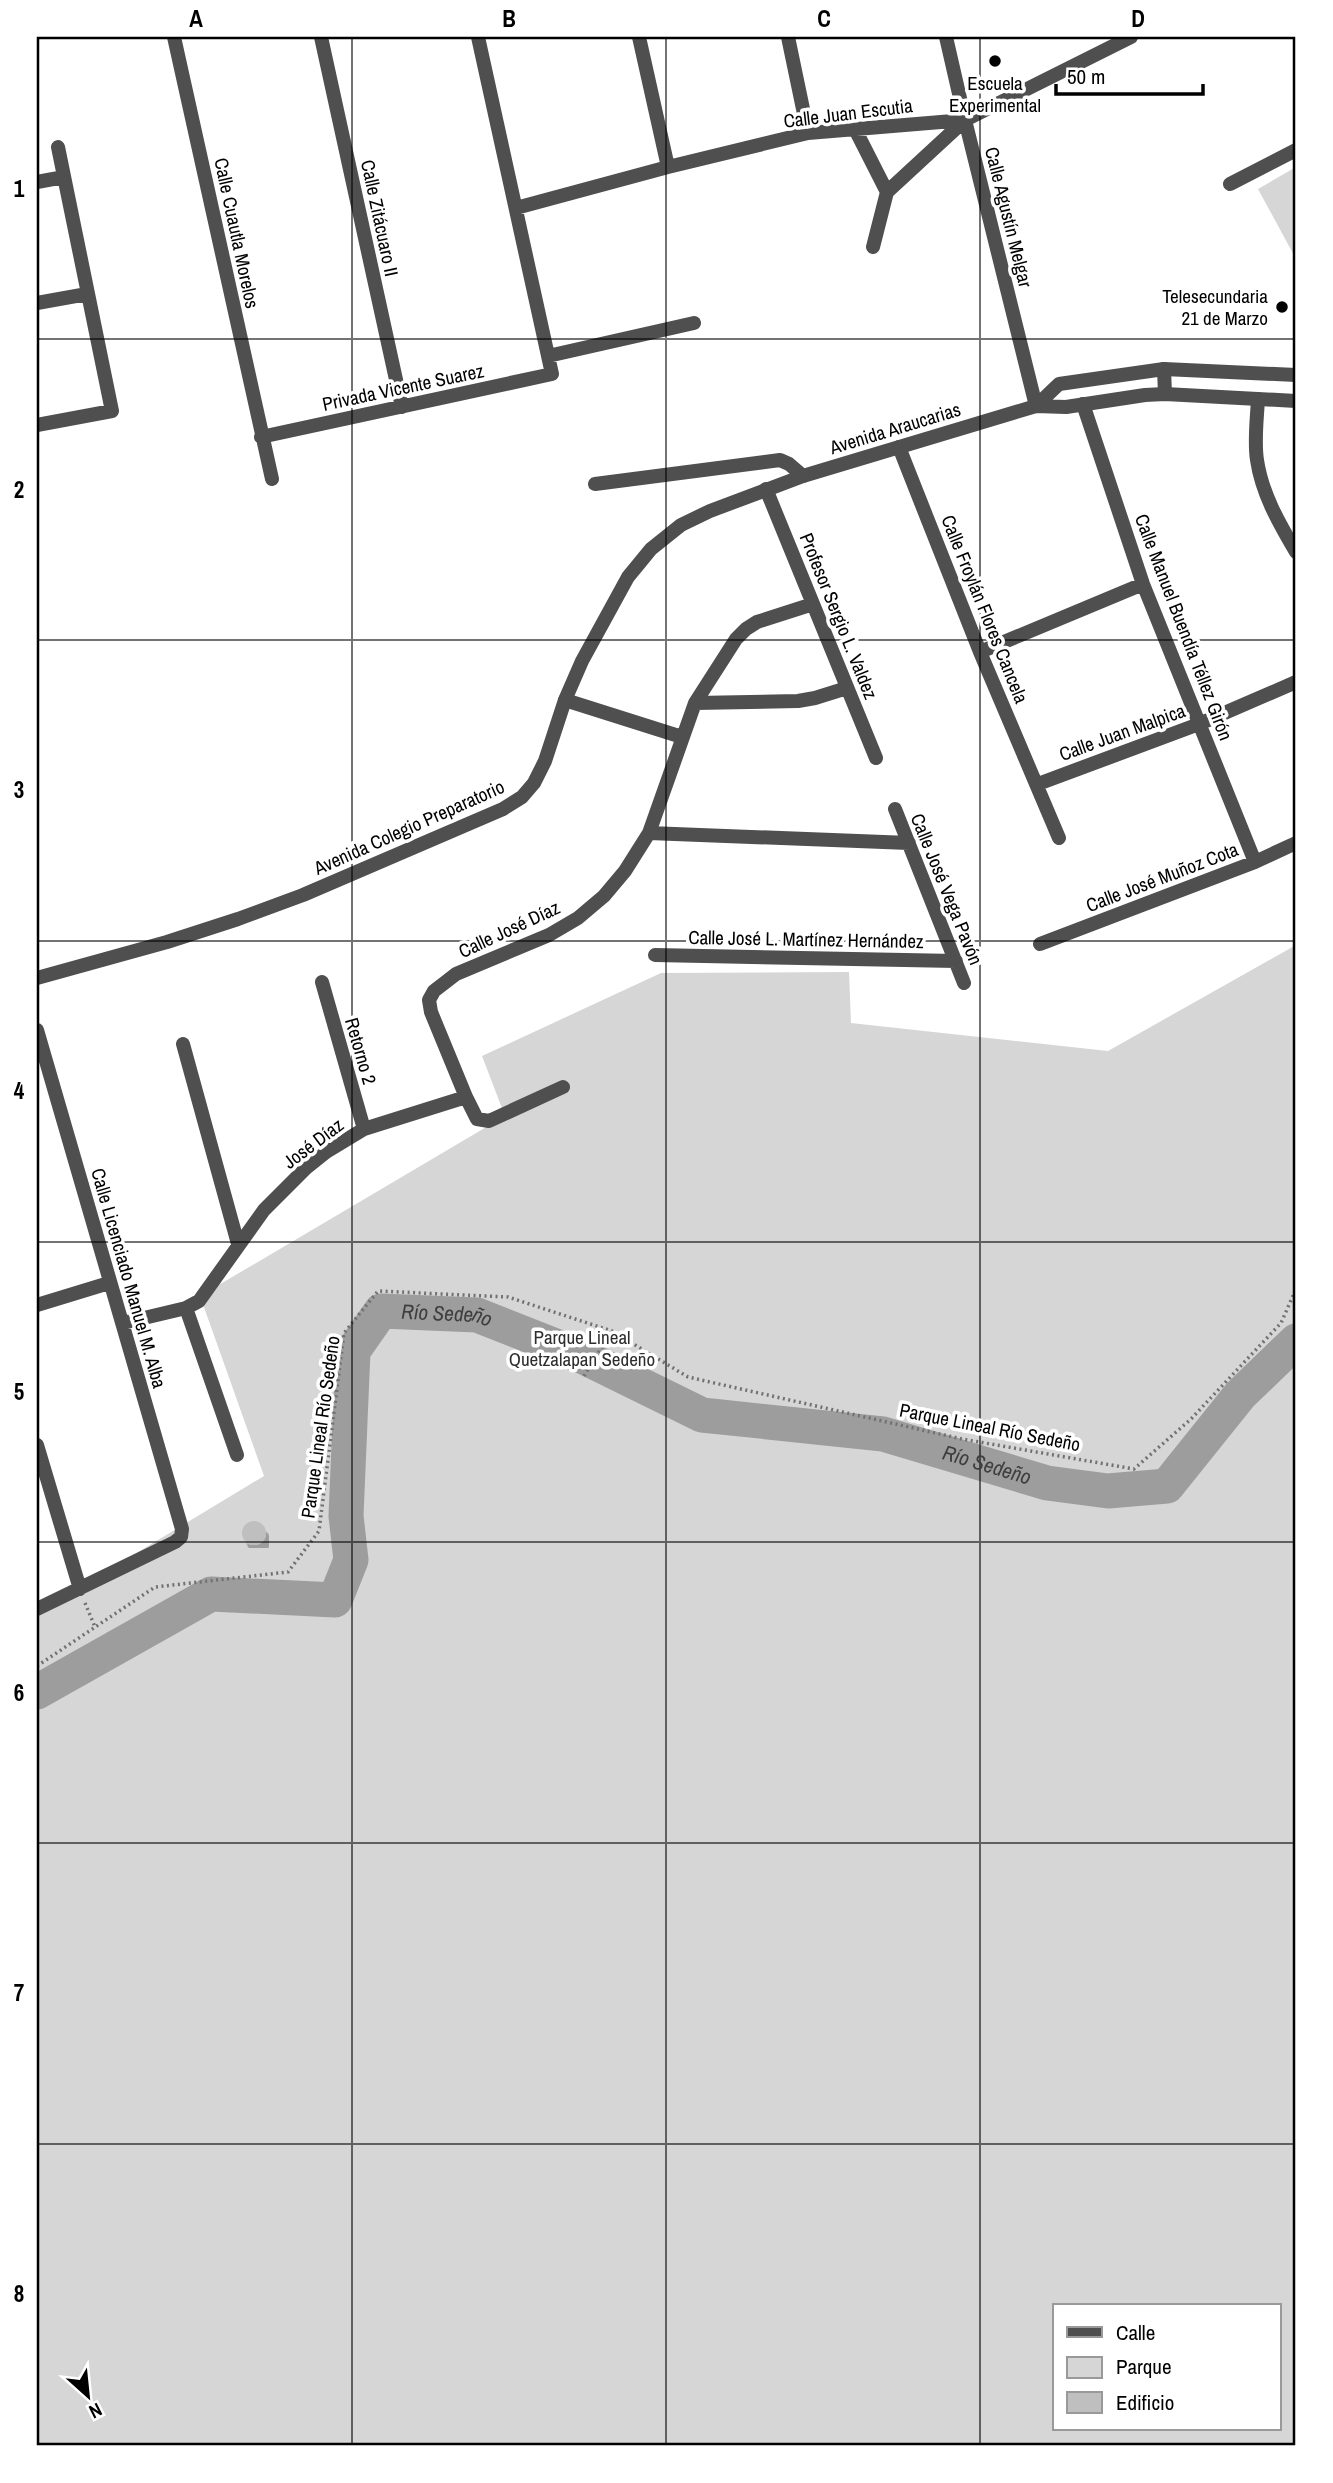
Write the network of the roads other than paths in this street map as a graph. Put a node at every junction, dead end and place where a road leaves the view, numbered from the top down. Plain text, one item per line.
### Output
1 (174, 37) edge
2 (321, 37) edge
3 (478, 37) edge
4 (639, 37) edge
5 (788, 37) edge
6 (946, 37) edge
7 (1131, 37) edge
8 (965, 120) junction
9 (855, 129) junction
10 (808, 133) junction
11 (58, 147) dead end
12 (1296, 150) edge
13 (668, 167) junction
14 (64, 177) junction
15 (37, 183) edge
16 (1230, 184) dead end
17 (887, 192) junction
18 (516, 208) junction
19 (873, 247) dead end
20 (88, 293) junction
21 (37, 303) edge
22 (694, 323) dead end
23 (548, 356) junction
24 (1164, 369) junction
25 (1296, 375) edge
26 (1165, 394) junction
27 (1258, 399) junction
28 (1296, 401) edge
29 (1083, 404) junction
30 (1036, 406) junction
31 (402, 407) junction
32 (37, 425) edge
33 (261, 437) junction
34 (899, 447) junction
35 (803, 476) junction
36 (272, 479) dead end
37 (595, 484) dead end
38 (766, 489) junction
39 (1296, 552) edge
40 (1143, 584) junction
41 (813, 604) junction
42 (980, 652) junction
43 (1296, 682) edge
44 (847, 688) junction
45 (565, 700) junction
46 (695, 703) junction
47 (1199, 724) junction
48 (682, 737) junction
49 (876, 758) dead end
50 (1038, 784) junction
51 (895, 809) dead end
52 (649, 833) junction
53 (1059, 838) dead end
54 (909, 843) junction
55 (1296, 843) edge
56 (1255, 862) junction
57 (1040, 944) dead end
58 (654, 955) dead end
59 (956, 961) junction
60 (37, 978) edge
61 (322, 982) dead end
62 (964, 983) dead end
63 (37, 1030) edge
64 (183, 1044) dead end
65 (563, 1087) dead end
66 (467, 1097) junction
67 (364, 1129) junction
68 (238, 1244) junction
69 (109, 1283) junction
70 (37, 1305) edge
71 (186, 1308) junction
72 (122, 1323) junction
73 (37, 1445) edge
74 (237, 1455) dead end
75 (80, 1589) junction
76 (37, 1609) edge

1 - 33 street, Calle Cuautla Morelos
2 - 31 street, Calle Zitácuaro II
3 - 18 street
4 - 13 street
5 - 10 street
6 - 8 street, Calle Agustín Melgar
7 - 8 street, Calle Juan Escutia
8 - 9 street, Calle Juan Escutia
8 - 17 street
8 - 30 street, Calle Agustín Melgar
9 - 10 street, Calle Juan Escutia
9 - 17 street
10 - 13 street, Calle Juan Escutia
11 - 14 street
12 - 16 street
13 - 18 street, Calle Juan Escutia
14 - 15 street
14 - 20 street
17 - 19 street
18 - 23 street
20 - 21 street
20 - 32 street
22 - 23 street
23 - 31 street, Privada Vicente Suarez
24 - 25 street, Avenida Araucarias
24 - 26 street
24 - 30 street, Avenida Araucarias
26 - 27 street, Avenida Araucarias
26 - 29 street, Avenida Araucarias
27 - 28 street, Avenida Araucarias
27 - 39 street
29 - 30 street, Avenida Araucarias
29 - 40 street, Calle Manuel Buendía Téllez Girón
30 - 34 street, Avenida Araucarias
31 - 33 street, Privada Vicente Suarez
33 - 36 street, Calle Cuautla Morelos
34 - 35 street, Avenida Araucarias
34 - 42 street, Calle Froylán Flores Cancela
35 - 37 street
35 - 38 street, Avenida Araucarias
38 - 41 street, Profesor Sergio L. Valdez
38 - 45 street, Avenida Colegio Preparatorio
40 - 42 street
40 - 47 street, Calle Manuel Buendía Téllez Girón
41 - 44 street, Profesor Sergio L. Valdez
41 - 46 street, Calle José Díaz
42 - 50 street, Calle Froylán Flores Cancela
43 - 47 street, Calle Juan Malpica
44 - 46 street
44 - 49 street, Profesor Sergio L. Valdez
45 - 48 street
45 - 60 street, Avenida Colegio Preparatorio
46 - 48 street, Calle José Díaz
47 - 50 street, Calle Juan Malpica
47 - 56 street, Calle Manuel Buendía Téllez Girón
48 - 52 street, Calle José Díaz
50 - 53 street, Calle Froylán Flores Cancela
51 - 54 street, Calle José Vega Pavón
52 - 54 street
52 - 66 street, Calle José Díaz
54 - 59 street, Calle José Vega Pavón
55 - 56 street, Calle José Muñoz Cota
56 - 57 street, Calle José Muñoz Cota
58 - 59 street, Calle José L. Martínez Hernández
59 - 62 street, Calle José Vega Pavón
61 - 67 street, Retorno 2
63 - 69 street, Calle Licenciado Manuel M. Alba
64 - 68 street
65 - 66 street
66 - 67 street, José Díaz
67 - 68 street, José Díaz
68 - 71 street, José Díaz
69 - 70 street
69 - 72 street, Calle Licenciado Manuel M. Alba
71 - 72 street, José Díaz
71 - 74 street
72 - 75 street, Calle Licenciado Manuel M. Alba
73 - 75 street
75 - 76 street

